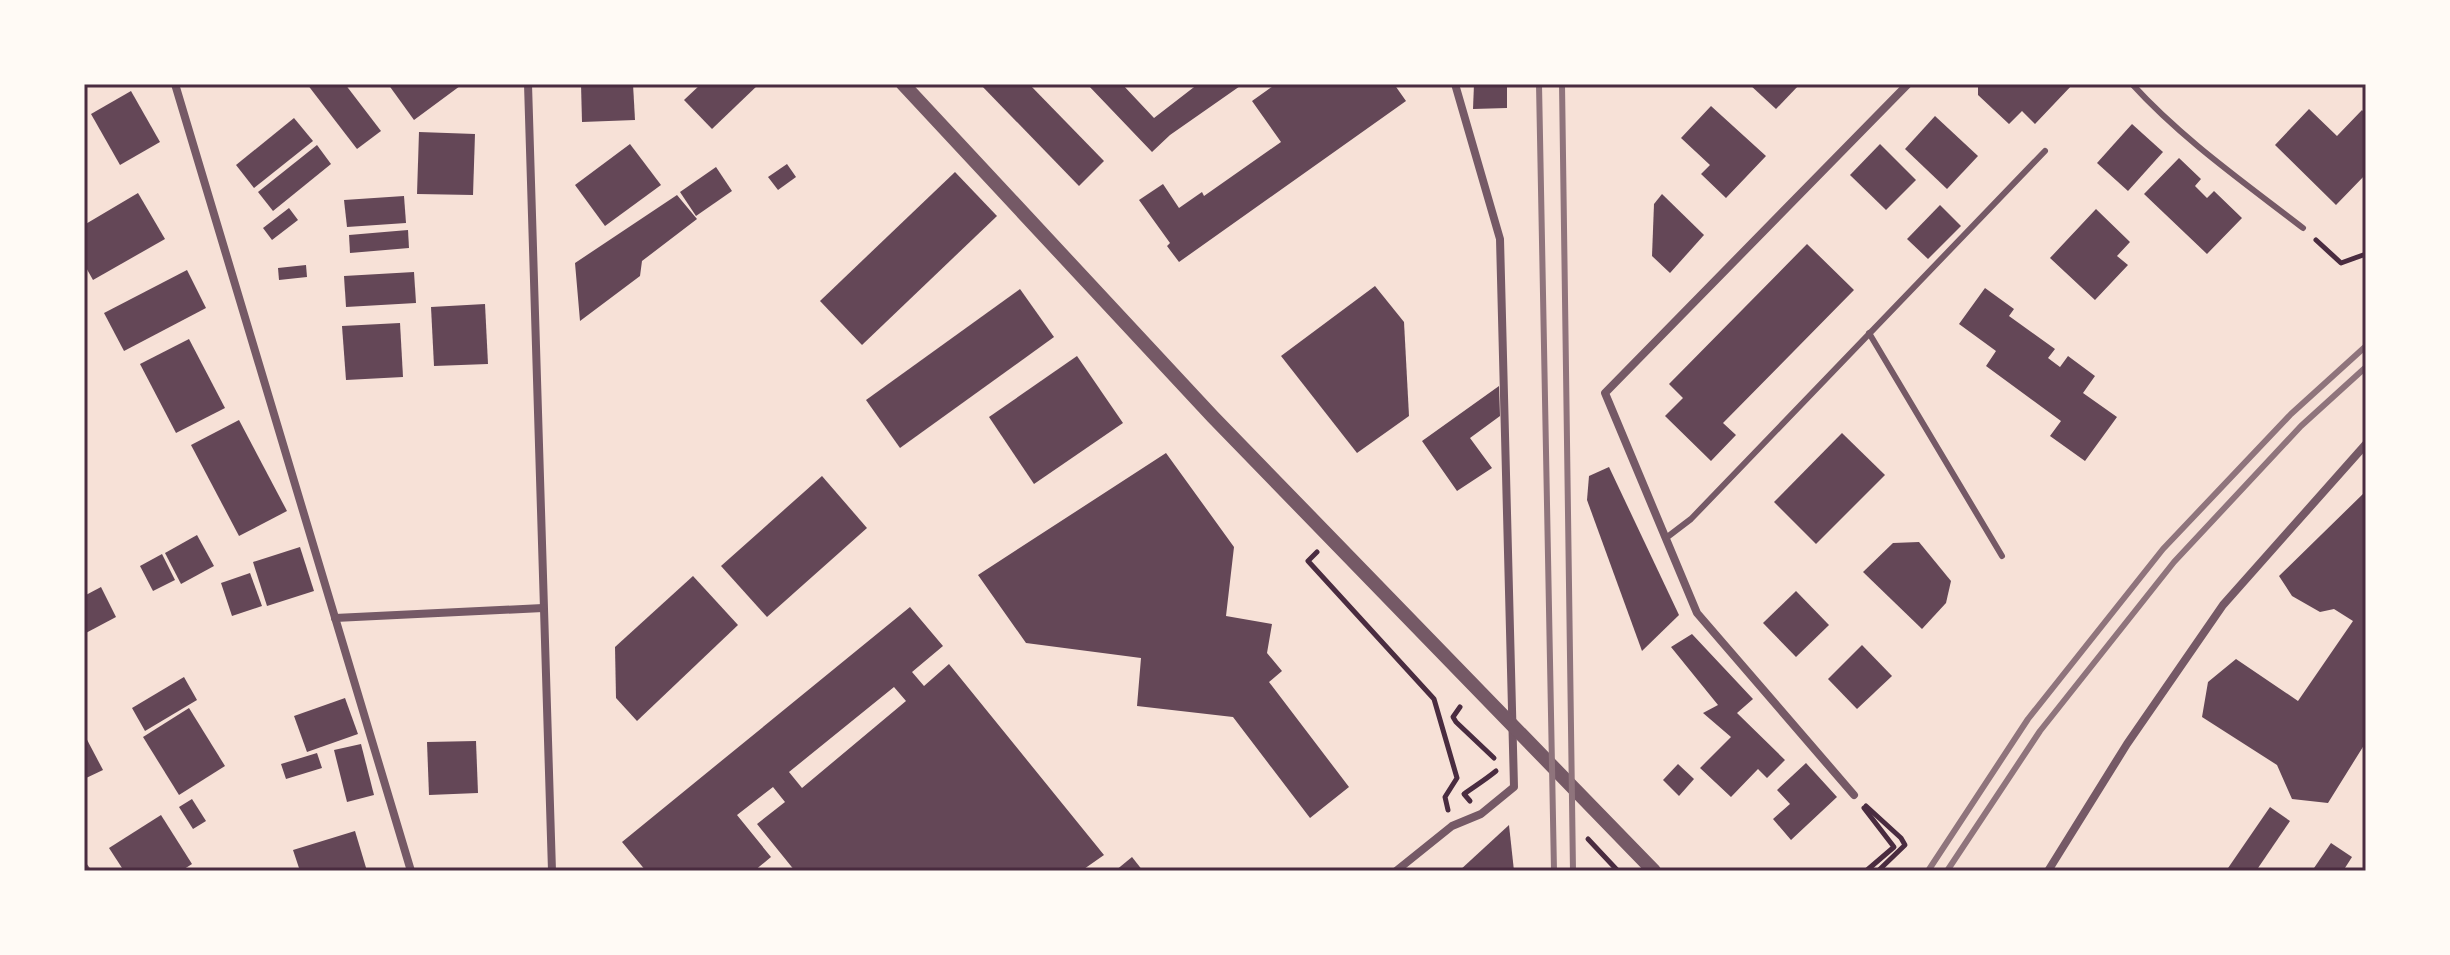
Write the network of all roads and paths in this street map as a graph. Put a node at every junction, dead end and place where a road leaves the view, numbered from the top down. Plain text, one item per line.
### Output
1 (175, 84) edge
2 (528, 84) edge
3 (903, 84) edge
4 (1455, 84) edge
5 (1908, 84) edge
6 (2132, 84) edge
7 (2045, 151) dead end
8 (2303, 228) joint
9 (2366, 254) edge
10 (1869, 333) junction
11 (2366, 444) edge
12 (1666, 538) junction
13 (2002, 556) dead end
14 (1308, 561) dead end
15 (543, 608) junction
16 (335, 618) junction
17 (1460, 707) dead end
18 (1479, 786) dead end
19 (1854, 795) junction
20 (1452, 826) junction
21 (411, 871) edge
22 (552, 871) edge
23 (1396, 871) edge
24 (1654, 871) edge
25 (1866, 871) edge
26 (1878, 871) edge
27 (2048, 871) edge

1 - 16 street
2 - 15 street
3 - 24 street
4 - 20 street
5 - 12 street
6 - 8 lane
7 - 10 lane
8 - 9 path
10 - 12 lane
10 - 13 lane
11 - 27 street
12 - 19 street
14 - 20 path
15 - 16 street
15 - 22 street
16 - 21 street
17 - 18 path
19 - 25 path
19 - 26 path
20 - 23 street

